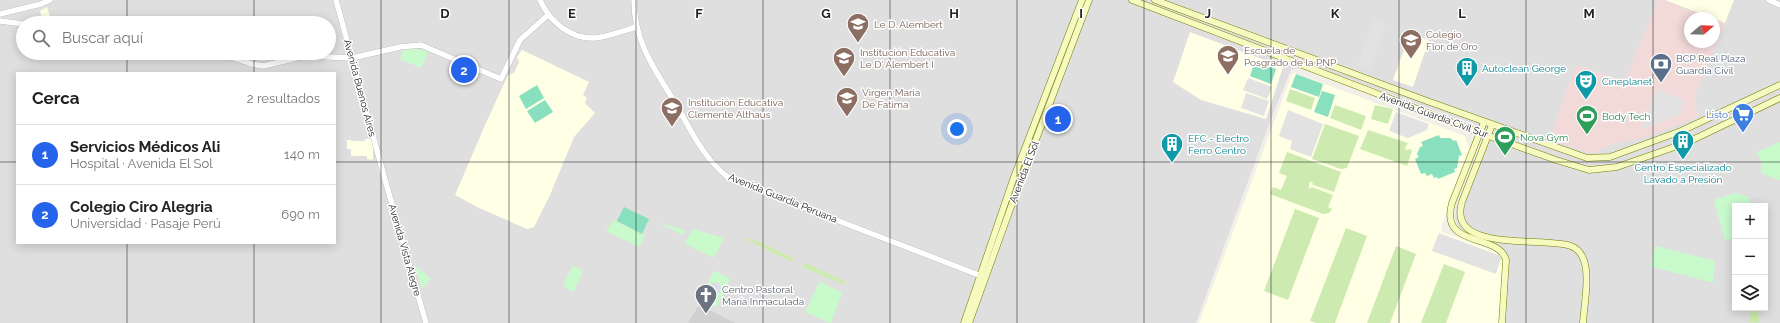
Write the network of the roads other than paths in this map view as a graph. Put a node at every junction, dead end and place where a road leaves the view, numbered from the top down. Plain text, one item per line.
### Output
1 (50, 0) edge
2 (336, 0) edge
3 (540, 0) edge
4 (634, 0) edge
5 (1082, 0) edge
6 (1089, 0) edge
7 (1132, 0) edge
8 (1155, 0) edge
9 (1769, 0) edge
10 (1780, 4) edge
11 (0, 14) edge
12 (548, 15) junction
13 (0, 21) edge
14 (16, 23) edge
15 (636, 27) junction
16 (336, 57) edge
17 (352, 58) junction
18 (240, 60) edge
19 (288, 60) edge
20 (1379, 84) junction
21 (1780, 85) edge
22 (1376, 94) junction
23 (1752, 98) junction
24 (1780, 98) edge
25 (1757, 109) junction
26 (1706, 119) junction
27 (1484, 122) junction
28 (1492, 125) junction
29 (1467, 128) junction
30 (1712, 131) junction
31 (1480, 132) junction
32 (1489, 135) junction
33 (1476, 143) junction
34 (384, 176) joint
35 (1513, 242) junction
36 (1506, 260) junction
37 (982, 276) junction
38 (426, 323) edge
39 (964, 323) edge
40 (969, 323) edge
41 (1502, 323) edge
42 (1583, 323) edge

1 - 11 street
2 - 17 street, Avenida Buenos Aires
3 - 12 street
4 - 15 street, Avenida Guardia Peruana
5 - 37 main road, Avenida El Sol
6 - 37 main road, Avenida El Sol
7 - 22 main road, Avenida Guardia Civil Sur
8 - 20 main road, Avenida Guardia Civil Sur
9 - 10 street
12 - 15 street
12 - 17 street
13 - 14 street
15 - 37 street, Avenida Guardia Peruana
16 - 17 street
17 - 34 street, Avenida Buenos Aires
18 - 19 street
20 - 22 main road
20 - 27 main road, Avenida Guardia Civil Sur
21 - 23 main road, Avenida Guardia Civil Sur
22 - 29 main road, Avenida Guardia Civil Sur
23 - 25 main road
23 - 26 main road, Avenida Guardia Civil Sur
24 - 25 main road, Avenida Guardia Civil Sur
25 - 30 main road, Avenida Guardia Civil Sur
26 - 28 main road, Avenida Guardia Civil Sur
26 - 30 main road
27 - 28 main road, Avenida Guardia Civil Sur
27 - 31 main road
28 - 32 main road
29 - 31 main road, Avenida Guardia Civil Sur
29 - 33 main road
30 - 32 main road, Avenida Guardia Civil Sur
31 - 32 main road, Avenida Guardia Civil Sur
31 - 33 main road
32 - 35 main road
33 - 36 main road
34 - 38 street, Avenida Vista Alegre
35 - 36 main road
35 - 42 main road
36 - 41 main road
37 - 39 main road, Avenida El Sol
37 - 40 main road, Avenida El Sol

